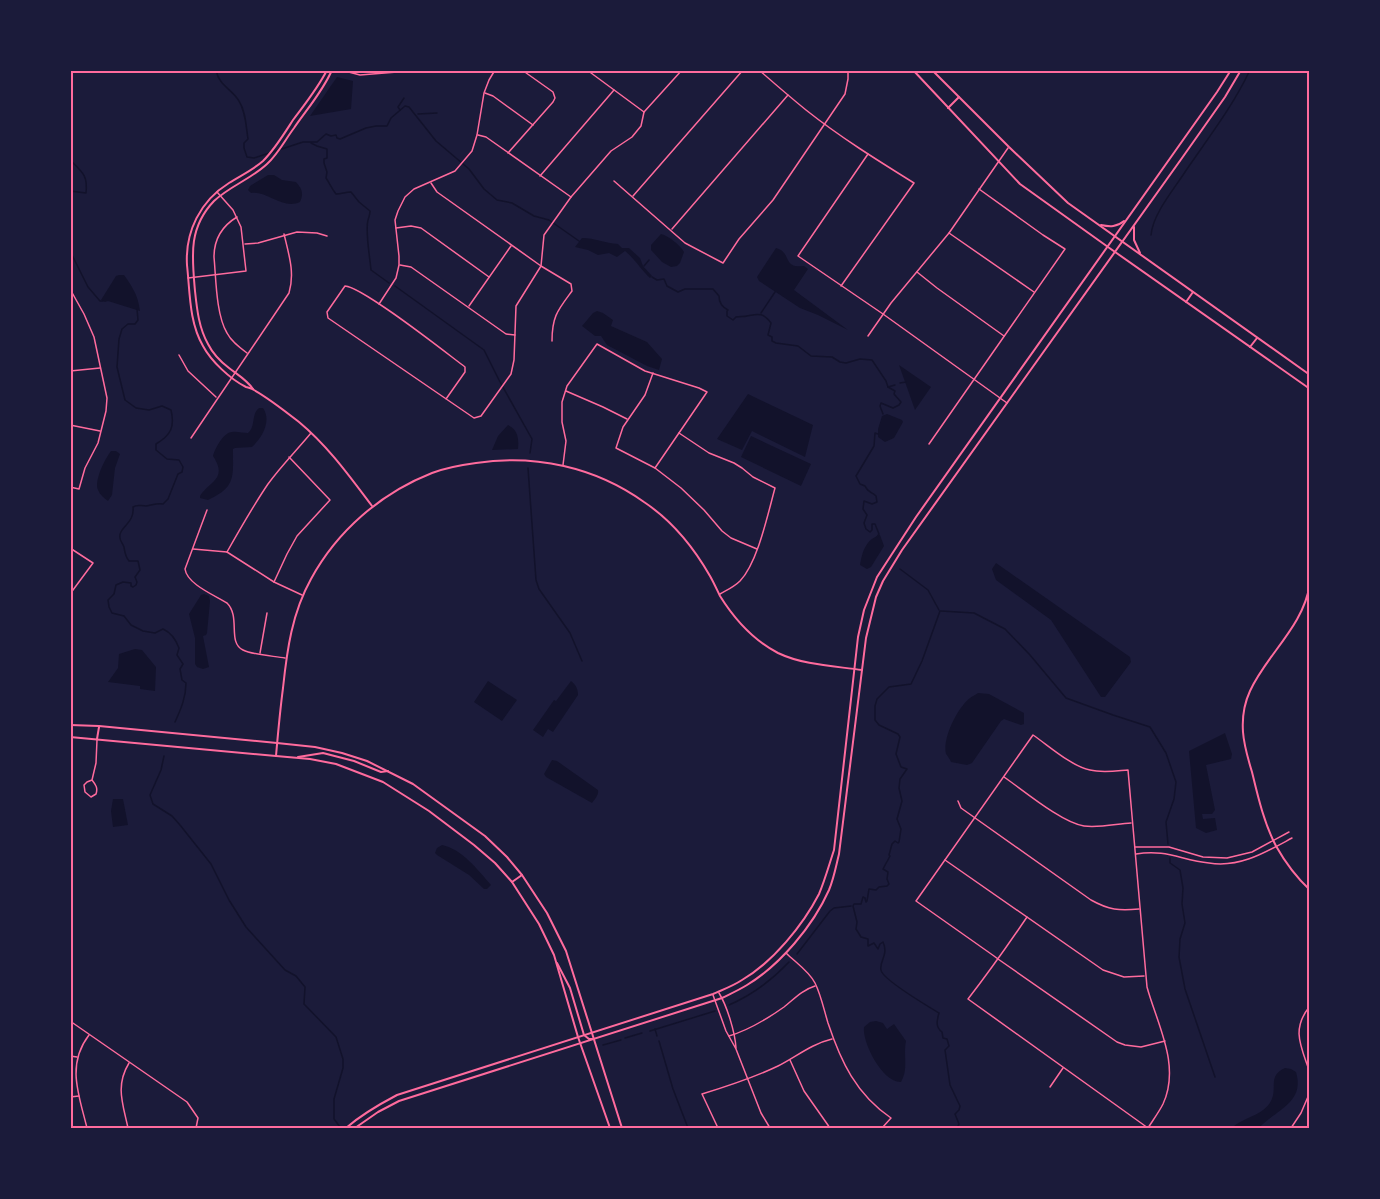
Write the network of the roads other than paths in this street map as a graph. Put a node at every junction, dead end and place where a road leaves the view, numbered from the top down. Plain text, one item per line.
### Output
1 (327, 70) edge
2 (332, 70) edge
3 (341, 70) edge
4 (423, 70) edge
5 (495, 70) edge
6 (522, 70) edge
7 (586, 70) edge
8 (682, 70) edge
9 (743, 70) edge
10 (759, 70) edge
11 (848, 70) edge
12 (913, 70) edge
13 (932, 70) edge
14 (1231, 70) edge
15 (1241, 70) edge
16 (394, 72) edge
17 (614, 90) junction
18 (484, 93) junction
19 (788, 95) junction
20 (959, 97) junction
21 (948, 108) junction
22 (644, 112) junction
23 (825, 124) junction
24 (533, 125) junction
25 (477, 135) junction
26 (1009, 147) junction
27 (508, 153) junction
28 (868, 154) junction
29 (999, 161) junction
30 (540, 176) junction
31 (614, 181) dead end
32 (430, 183) junction
33 (979, 189) junction
34 (217, 192) junction
35 (220, 196) junction
36 (571, 197) junction
37 (632, 197) junction
38 (237, 217) junction
39 (1129, 217) junction
40 (1100, 225) junction
41 (1135, 225) junction
42 (396, 228) junction
43 (671, 230) junction
44 (949, 233) junction
45 (284, 234) junction
46 (327, 236) dead end
47 (1115, 236) junction
48 (1122, 241) junction
49 (244, 244) junction
50 (511, 245) junction
51 (1108, 247) junction
52 (1114, 252) junction
53 (1141, 255) junction
54 (399, 265) junction
55 (541, 266) junction
56 (916, 271) junction
57 (215, 275) junction
58 (489, 277) junction
59 (189, 278) junction
60 (194, 278) junction
61 (841, 286) junction
62 (70, 289) edge
63 (1034, 292) junction
64 (1193, 292) junction
65 (1186, 302) junction
66 (379, 304) junction
67 (468, 307) junction
68 (883, 314) junction
69 (515, 335) junction
70 (867, 336) dead end
71 (1004, 336) junction
72 (1257, 338) junction
73 (552, 340) dead end
74 (1250, 346) junction
75 (248, 353) junction
76 (179, 355) dead end
77 (101, 368) junction
78 (70, 371) edge
79 (235, 373) junction
80 (652, 373) junction
81 (1310, 375) edge
82 (232, 377) junction
83 (974, 380) junction
84 (253, 389) junction
85 (1310, 389) edge
86 (565, 390) junction
87 (217, 398) junction
88 (1001, 398) junction
89 (446, 399) junction
90 (1007, 403) junction
91 (627, 420) junction
92 (70, 425) edge
93 (101, 431) junction
94 (679, 432) junction
95 (311, 433) junction
96 (191, 438) dead end
97 (929, 444) dead end
98 (289, 457) junction
99 (563, 465) junction
100 (655, 468) junction
101 (70, 487) edge
102 (372, 507) junction
103 (207, 510) dead end
104 (916, 517) junction
105 (923, 522) junction
106 (70, 548) edge
107 (192, 549) junction
108 (757, 549) junction
109 (226, 552) junction
110 (274, 582) junction
111 (1310, 584) edge
112 (70, 594) edge
113 (303, 595) junction
114 (719, 595) junction
115 (267, 613) dead end
116 (260, 654) junction
117 (286, 658) junction
118 (855, 669) junction
119 (862, 670) junction
120 (70, 725) edge
121 (99, 726) junction
122 (70, 737) edge
123 (97, 739) junction
124 (277, 743) junction
125 (276, 756) junction
126 (296, 758) junction
127 (388, 771) junction
128 (1004, 777) junction
129 (92, 780) junction
130 (958, 801) dead end
131 (975, 818) junction
132 (1132, 823) junction
133 (837, 826) junction
134 (843, 827) junction
135 (1289, 832) dead end
136 (1292, 838) dead end
137 (1273, 840) junction
138 (1134, 847) junction
139 (1276, 847) junction
140 (1135, 854) junction
141 (945, 860) junction
142 (522, 875) junction
143 (512, 882) junction
144 (1310, 890) edge
145 (1139, 909) junction
146 (1027, 917) junction
147 (786, 953) junction
148 (554, 955) junction
149 (998, 959) junction
150 (1145, 976) junction
151 (816, 986) junction
152 (718, 992) junction
153 (713, 994) junction
154 (722, 998) junction
155 (716, 1000) junction
156 (1310, 1006) edge
157 (70, 1021) edge
158 (592, 1033) junction
159 (90, 1034) junction
160 (584, 1035) junction
161 (733, 1035) junction
162 (729, 1036) junction
163 (578, 1037) junction
164 (594, 1039) junction
165 (834, 1039) junction
166 (1165, 1041) junction
167 (581, 1043) junction
168 (736, 1049) junction
169 (70, 1056) edge
170 (78, 1057) junction
171 (790, 1060) junction
172 (130, 1062) junction
173 (1063, 1067) junction
174 (484, 1068) junction
175 (1310, 1073) edge
176 (486, 1074) junction
177 (747, 1080) junction
178 (1050, 1087) dead end
179 (1310, 1092) edge
180 (79, 1096) junction
181 (70, 1097) edge
182 (87, 1128) edge
183 (128, 1128) edge
184 (136, 1128) edge
185 (145, 1128) edge
186 (196, 1128) edge
187 (346, 1128) edge
188 (355, 1128) edge
189 (610, 1128) edge
190 (622, 1128) edge
191 (718, 1128) edge
192 (770, 1128) edge
193 (830, 1128) edge
194 (882, 1128) edge
195 (1148, 1128) edge
196 (1291, 1128) edge

1 - 34 main road
2 - 35 main road
3 - 16 street
4 - 16 street
5 - 18 street
6 - 24 street
7 - 17 street
8 - 22 street
9 - 37 street
10 - 19 street
11 - 23 street
12 - 21 main road
13 - 20 main road
14 - 39 main road
15 - 41 main road
17 - 22 street
17 - 30 street
18 - 24 street
18 - 25 street
19 - 23 street
19 - 43 street
20 - 21 main road
20 - 26 main road
21 - 29 main road
22 - 36 street
23 - 28 street
23 - 43 street
24 - 27 street
25 - 27 street
25 - 32 street
26 - 29 street
26 - 40 main road
27 - 30 street
28 - 61 street
28 - 61 street
29 - 33 street
29 - 51 main road
30 - 36 street
31 - 37 street
32 - 42 street
32 - 50 street
33 - 44 street
33 - 63 street
34 - 35 street
34 - 59 main road
35 - 38 street
35 - 60 main road
36 - 55 street
37 - 43 street
38 - 49 street
38 - 57 street
39 - 40 main road
39 - 47 main road
40 - 47 main road
41 - 48 main road
41 - 53 main road
42 - 54 street
42 - 58 street
44 - 56 street
44 - 63 street
45 - 46 street
45 - 49 street
45 - 75 street
47 - 48 main road
47 - 51 main road
48 - 52 main road
48 - 53 main road
49 - 57 street
50 - 55 street
50 - 58 street
51 - 52 main road
51 - 88 main road
52 - 65 main road
52 - 90 main road
53 - 64 main road
54 - 66 street
54 - 67 street
55 - 69 street
55 - 73 street
56 - 68 street
56 - 71 street
57 - 60 street
57 - 75 street
58 - 67 street
59 - 60 street
59 - 82 main road
60 - 79 main road
61 - 68 street
62 - 77 street
63 - 71 street
64 - 65 main road
64 - 72 main road
65 - 74 main road
66 - 89 street
66 - 89 street
67 - 69 street
68 - 70 street
68 - 83 street
69 - 89 street
71 - 83 street
72 - 74 main road
72 - 81 main road
74 - 85 main road
75 - 79 street
76 - 87 street
77 - 78 street
77 - 93 street
79 - 82 street
79 - 84 main road
80 - 86 street
80 - 91 street
80 - 94 street
82 - 84 main road
82 - 87 street
83 - 88 street
83 - 97 street
84 - 95 main road
86 - 91 street
86 - 99 street
87 - 96 street
88 - 90 street
88 - 104 main road
90 - 105 main road
91 - 100 street
92 - 93 street
93 - 101 street
94 - 100 street
94 - 108 street
95 - 98 street
95 - 102 main road
98 - 109 street
98 - 110 street
99 - 102 main road
99 - 114 main road
100 - 108 street
102 - 113 main road
103 - 107 street
104 - 105 main road
104 - 118 main road
105 - 119 main road
106 - 112 street
107 - 109 street
107 - 116 street
108 - 114 street
109 - 110 street
110 - 113 street
111 - 137 main road
113 - 117 main road
114 - 118 main road
115 - 116 street
116 - 117 street
117 - 124 main road
118 - 119 main road
118 - 133 main road
119 - 134 main road
120 - 121 main road
121 - 123 main road
121 - 124 main road
122 - 123 main road
123 - 125 main road
123 - 129 street
124 - 125 main road
124 - 127 main road
125 - 126 main road
126 - 127 main road
126 - 143 main road
127 - 142 main road
128 - 131 street
128 - 132 street
128 - 132 street
129 - 129 street
130 - 131 street
131 - 141 street
131 - 145 street
132 - 138 street
133 - 134 main road
133 - 152 main road
134 - 147 main road
135 - 137 street
136 - 139 street
137 - 138 street
137 - 139 main road
138 - 140 street
139 - 140 street
139 - 144 main road
140 - 145 street
141 - 146 street
141 - 149 street
142 - 143 main road
142 - 158 main road
143 - 148 main road
145 - 150 street
146 - 149 street
146 - 150 street
147 - 151 street
147 - 154 main road
148 - 160 main road
148 - 163 main road
149 - 166 street
149 - 173 street
150 - 166 street
151 - 161 street
151 - 165 street
152 - 153 main road
152 - 154 street
153 - 155 street
153 - 158 main road
154 - 155 main road
154 - 161 street
155 - 162 street
155 - 164 main road
156 - 175 street
157 - 159 street
158 - 160 main road
158 - 164 main road
159 - 170 street
159 - 172 street
160 - 163 main road
160 - 164 main road
161 - 162 street
161 - 168 street
162 - 168 street
163 - 167 main road
163 - 174 main road
164 - 167 main road
164 - 190 main road
165 - 171 street
165 - 194 street
166 - 195 street
167 - 176 main road
167 - 189 main road
168 - 177 street
169 - 170 street
170 - 180 street
171 - 177 street
171 - 193 street
172 - 183 street
172 - 186 street
173 - 178 street
173 - 195 street
174 - 176 main road
174 - 187 main road
176 - 188 main road
177 - 191 street
177 - 192 street
179 - 196 street
180 - 181 street
180 - 182 street
184 - 185 street

